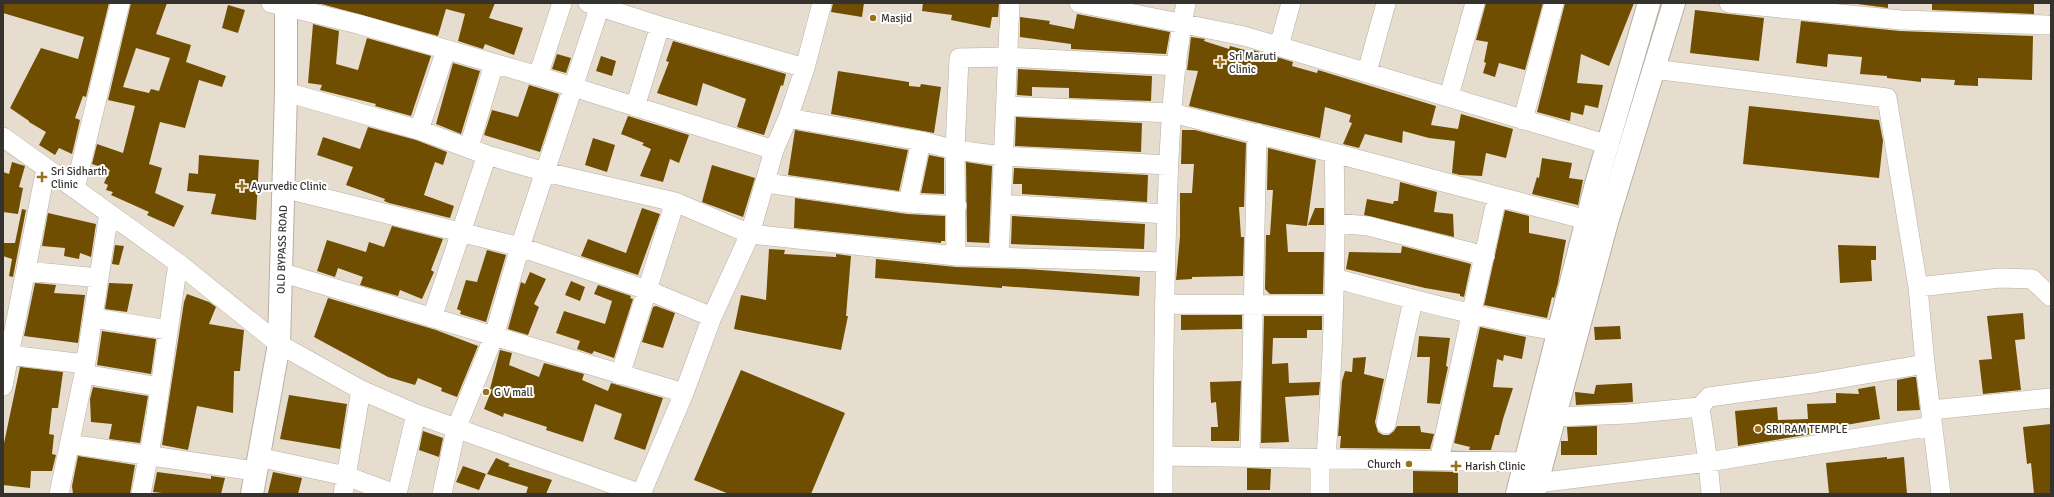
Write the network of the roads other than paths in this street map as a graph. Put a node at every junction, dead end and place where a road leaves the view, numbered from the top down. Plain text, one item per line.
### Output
1 (120, 3) edge
2 (562, 3) edge
3 (822, 3) edge
4 (1010, 3) edge
5 (1086, 3) edge
6 (1186, 3) edge
7 (1291, 3) edge
8 (1386, 3) edge
9 (1475, 3) edge
10 (1554, 3) edge
11 (1649, 3) edge
12 (1674, 3) edge
13 (1729, 3) edge
14 (281, 4) edge
15 (596, 4) edge
16 (1182, 23) junction
17 (2047, 25) dead end
18 (660, 26) junction
19 (1279, 46) junction
20 (446, 50) junction
21 (1008, 57) junction
22 (494, 64) junction
23 (1177, 66) junction
24 (805, 68) junction
25 (1653, 69) junction
26 (1367, 72) junction
27 (538, 76) junction
28 (572, 86) junction
29 (286, 92) junction
30 (1449, 96) junction
31 (1006, 106) junction
32 (635, 107) junction
33 (1172, 113) junction
34 (788, 118) junction
35 (1523, 120) junction
36 (419, 130) junction
37 (1257, 133) junction
38 (3, 137) edge
39 (921, 141) junction
40 (1608, 145) junction
41 (468, 147) junction
42 (774, 150) junction
43 (955, 150) junction
44 (1334, 153) junction
45 (487, 155) junction
46 (1003, 156) junction
47 (1168, 165) junction
48 (46, 168) junction
49 (545, 172) junction
50 (766, 183) junction
51 (283, 188) junction
52 (75, 189) junction
53 (1497, 197) junction
54 (675, 202) junction
55 (908, 203) junction
56 (1001, 204) junction
57 (956, 206) junction
58 (109, 214) junction
59 (1167, 214) junction
60 (1587, 220) junction
61 (1336, 223) junction
62 (461, 231) junction
63 (750, 234) junction
64 (520, 247) junction
65 (956, 256) junction
66 (1485, 256) junction
67 (999, 257) junction
68 (1165, 262) junction
69 (178, 263) junction
70 (26, 271) junction
71 (280, 272) junction
72 (99, 278) junction
73 (1334, 278) junction
74 (1918, 287) junction
75 (647, 290) junction
76 (2050, 296) dead end
77 (1413, 300) junction
78 (1164, 304) junction
79 (1333, 305) junction
80 (1255, 306) junction
81 (1470, 313) junction
82 (712, 317) junction
83 (93, 318) junction
84 (432, 318) junction
85 (168, 330) junction
86 (1558, 330) junction
87 (494, 336) junction
88 (279, 344) junction
89 (9, 355) junction
90 (1925, 364) junction
91 (84, 369) junction
92 (620, 375) junction
93 (3, 386) edge
94 (160, 387) junction
95 (361, 390) junction
96 (684, 393) junction
97 (2051, 398) edge
98 (1700, 407) junction
99 (416, 414) junction
100 (1554, 417) junction
101 (1932, 418) junction
102 (1386, 424) dead end
103 (456, 429) junction
104 (69, 444) junction
105 (148, 455) junction
106 (1163, 456) junction
107 (1250, 457) junction
108 (1326, 458) junction
109 (1439, 461) junction
110 (1525, 462) junction
111 (1708, 462) junction
112 (257, 464) junction
113 (345, 485) edge
114 (1535, 488) edge
115 (59, 494) edge
116 (141, 494) edge
117 (252, 494) edge
118 (396, 494) edge
119 (442, 494) edge
120 (641, 494) edge
121 (1163, 494) edge
122 (1320, 494) edge
123 (1517, 494) edge
124 (1711, 494) edge
125 (1941, 494) edge

1 - 52 street
2 - 27 street
3 - 24 street
4 - 21 street
5 - 16 street
6 - 16 street
7 - 19 street
8 - 26 street
9 - 30 street
10 - 35 street
11 - 40 main road
12 - 25 main road
13 - 17 street
14 - 20 street
14 - 29 main road, OLD BYPASS ROAD
15 - 18 street
15 - 28 street
16 - 19 street
16 - 23 street
18 - 24 street
18 - 32 street
19 - 26 street
20 - 22 street
20 - 36 street
21 - 23 street
21 - 31 street
21 - 43 street
22 - 27 street
22 - 41 street
23 - 33 street
24 - 34 street
25 - 74 street
25 - 100 main road
26 - 30 street
27 - 28 street
28 - 32 street
28 - 49 street
29 - 36 street
29 - 51 main road, OLD BYPASS ROAD
30 - 35 street
31 - 33 street
31 - 46 street
32 - 42 street
33 - 37 street
33 - 47 street
34 - 39 street
34 - 42 street
35 - 40 street
36 - 41 street
37 - 44 street
37 - 80 street
38 - 48 street
39 - 43 street
39 - 55 street
40 - 60 main road
41 - 45 street
42 - 50 street
43 - 46 street
43 - 57 street
44 - 53 street
44 - 61 street
45 - 49 street
45 - 62 street
46 - 47 street
46 - 56 street
47 - 59 street
48 - 52 street
48 - 70 street
49 - 54 street
49 - 64 street
50 - 55 street
50 - 63 street
51 - 62 street
51 - 71 main road, OLD BYPASS ROAD
52 - 58 street
53 - 60 street
53 - 66 street
54 - 63 street
54 - 75 street
55 - 57 street
56 - 59 street
56 - 67 street
57 - 65 street
58 - 69 street
58 - 72 street
59 - 68 street
60 - 86 main road
61 - 66 street
61 - 73 street
62 - 64 street
62 - 84 street
63 - 65 street
63 - 82 street
64 - 75 street
64 - 87 street
65 - 67 street
66 - 81 street
67 - 68 street
68 - 78 street
69 - 85 street
69 - 88 street
70 - 72 street
70 - 89 street
71 - 84 street
71 - 88 main road, OLD BYPASS ROAD
72 - 83 street
73 - 77 street
73 - 79 street
74 - 76 street
74 - 90 street
75 - 82 street
75 - 92 street
77 - 81 street
77 - 102 street
78 - 80 street
78 - 106 street
79 - 80 street
79 - 108 street
80 - 107 street
81 - 86 street
81 - 109 street
82 - 96 street
83 - 85 street
83 - 91 street
84 - 87 street
85 - 94 street
86 - 110 main road
87 - 92 street
87 - 103 street
88 - 95 street
88 - 112 main road, OLD BYPASS ROAD
89 - 91 street
89 - 93 street
90 - 98 street
90 - 101 street
91 - 94 street
91 - 104 street
92 - 96 street
94 - 105 street
95 - 99 street
95 - 113 street
96 - 120 street
97 - 101 street
98 - 100 street
98 - 111 street
99 - 103 street
99 - 118 street
100 - 114 main road
101 - 111 street
101 - 125 street
103 - 119 street
103 - 120 street
104 - 105 street
104 - 115 street
105 - 112 street
105 - 116 street
106 - 107 street
106 - 121 street
107 - 108 street
108 - 109 street
108 - 122 street
109 - 110 street
110 - 123 main road
111 - 114 street
111 - 124 street
112 - 113 street
112 - 117 main road, OLD BYPASS ROAD
113 - 118 street

